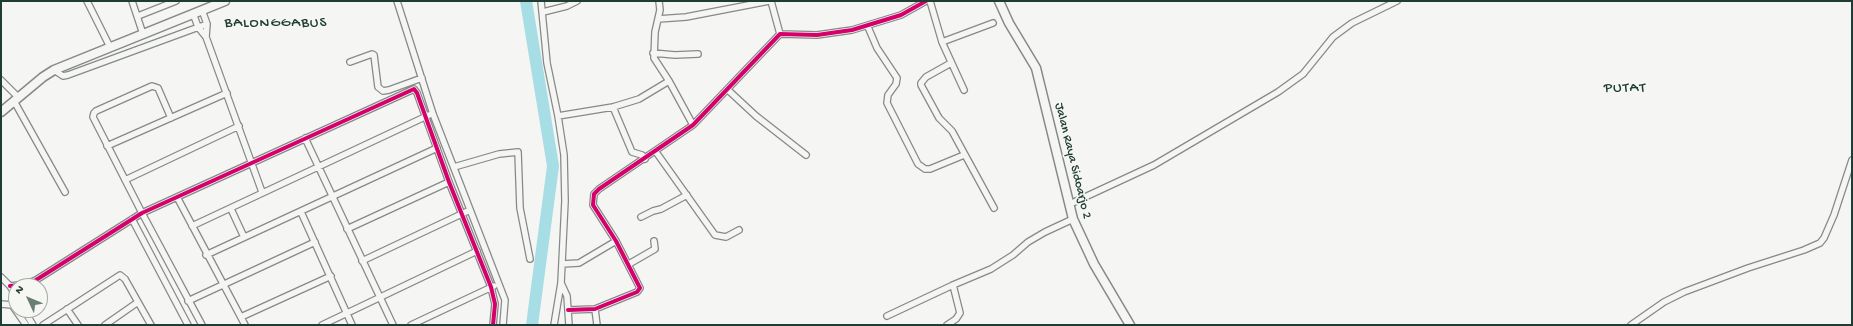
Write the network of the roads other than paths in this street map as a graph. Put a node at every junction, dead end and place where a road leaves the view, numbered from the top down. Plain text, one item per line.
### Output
1 (87, 1) edge
2 (132, 1) edge
3 (176, 1) edge
4 (225, 1) edge
5 (397, 1) edge
6 (541, 1) edge
7 (578, 1) edge
8 (659, 1) edge
9 (770, 1) edge
10 (926, 1) edge
11 (930, 1) edge
12 (999, 1) edge
13 (1397, 1) edge
14 (202, 10) junction
15 (543, 12) junction
16 (193, 13) junction
17 (138, 16) junction
18 (658, 20) junction
19 (993, 23) dead end
20 (206, 24) junction
21 (198, 27) junction
22 (868, 27) junction
23 (143, 34) junction
24 (780, 34) junction
25 (206, 38) junction
26 (942, 42) junction
27 (110, 47) junction
28 (698, 54) dead end
29 (653, 55) junction
30 (350, 62) dead end
31 (951, 63) junction
32 (54, 70) junction
33 (422, 78) junction
34 (1, 80) edge
35 (669, 81) junction
36 (728, 90) junction
37 (964, 90) dead end
38 (226, 93) junction
39 (16, 99) junction
40 (613, 107) junction
41 (1, 112) edge
42 (433, 114) junction
43 (426, 116) junction
44 (558, 116) junction
45 (171, 118) junction
46 (693, 125) junction
47 (239, 126) junction
48 (306, 138) junction
49 (107, 146) junction
50 (437, 148) junction
51 (656, 152) junction
52 (964, 155) junction
53 (806, 156) dead end
54 (645, 159) junction
55 (1852, 160) edge
56 (252, 163) junction
57 (318, 167) junction
58 (454, 167) junction
59 (125, 180) junction
60 (449, 182) junction
61 (65, 192) dead end
62 (262, 192) junction
63 (687, 195) junction
64 (177, 197) junction
65 (332, 197) junction
66 (1070, 204) junction
67 (231, 208) junction
68 (994, 208) dead end
69 (470, 210) junction
70 (301, 212) junction
71 (142, 213) junction
72 (462, 215) junction
73 (641, 217) dead end
74 (132, 219) junction
75 (1072, 220) junction
76 (192, 226) junction
77 (347, 229) junction
78 (739, 230) dead end
79 (244, 238) junction
80 (616, 241) junction
81 (654, 241) dead end
82 (315, 242) junction
83 (476, 251) junction
84 (206, 255) junction
85 (530, 259) dead end
86 (362, 260) junction
87 (562, 264) junction
88 (629, 264) junction
89 (331, 276) junction
90 (39, 278) edge
91 (561, 283) junction
92 (953, 284) junction
93 (224, 285) junction
94 (499, 285) junction
95 (492, 287) junction
96 (381, 298) junction
97 (188, 301) junction
98 (138, 302) junction
99 (1, 304) edge
100 (68, 309) junction
101 (595, 309) junction
102 (568, 310) junction
103 (347, 313) junction
104 (887, 316) dead end
105 (241, 317) junction
106 (28, 324) edge
107 (43, 325) edge
108 (78, 325) edge
109 (105, 325) edge
110 (151, 325) edge
111 (188, 325) edge
112 (202, 325) edge
113 (245, 325) edge
114 (322, 325) edge
115 (352, 325) edge
116 (393, 325) edge
117 (411, 325) edge
118 (493, 325) edge
119 (503, 325) edge
120 (554, 325) edge
121 (569, 325) edge
122 (598, 325) edge
123 (947, 325) edge
124 (1130, 325) edge
125 (1631, 325) edge

1 - 27 street
2 - 17 street
3 - 17 street
4 - 14 street
5 - 33 street
6 - 15 street
7 - 15 street
8 - 18 street
9 - 18 street
9 - 24 street
10 - 22 street
11 - 26 street
12 - 66 street, Jalan Raya Sidoarjo 2
13 - 66 street
14 - 16 street
14 - 20 street
15 - 44 street
16 - 21 street
16 - 23 street
17 - 23 street
18 - 29 street
19 - 26 street
20 - 21 street
20 - 25 street
21 - 25 street
21 - 32 street
22 - 24 street
22 - 52 street
23 - 27 street
24 - 36 street
25 - 38 street
26 - 31 street
27 - 32 street
28 - 29 street
29 - 35 street
30 - 33 street
31 - 37 street
31 - 52 street
32 - 39 street
33 - 42 street
34 - 39 street
35 - 40 street
35 - 46 street
36 - 46 street
36 - 53 street
38 - 45 street
38 - 47 street
39 - 41 street
39 - 61 street
40 - 44 street
40 - 54 street
42 - 43 street
42 - 58 street
43 - 48 street
43 - 50 street
43 - 57 street
44 - 87 street
45 - 49 street
45 - 49 street
46 - 51 street
47 - 56 street
47 - 59 street
48 - 56 street
48 - 57 street
49 - 59 street
50 - 60 street
50 - 65 street
51 - 54 street
51 - 63 street
52 - 68 street
54 - 80 street
55 - 125 street
56 - 62 street
56 - 64 street
57 - 62 street
57 - 65 street
58 - 69 street
58 - 85 street
59 - 71 street
60 - 72 street
60 - 77 street
62 - 67 street
63 - 73 street
63 - 78 street
64 - 71 street
64 - 76 street
65 - 70 street
65 - 77 street
66 - 75 street, Jalan Raya Sidoarjo 2
67 - 76 street
67 - 79 street
69 - 72 street
69 - 94 street
70 - 79 street
70 - 82 street
71 - 74 street
71 - 97 street
72 - 83 street
72 - 86 street
74 - 90 street
74 - 111 street
75 - 92 street
75 - 124 street, Jalan Raya Sidoarjo 2
76 - 84 street
77 - 86 street
79 - 84 street
80 - 87 street
80 - 88 street
81 - 88 street
82 - 89 street
82 - 93 street
83 - 95 street
83 - 96 street
84 - 93 street
86 - 96 street
87 - 91 street
88 - 101 street
89 - 103 street
89 - 105 street
91 - 102 street
91 - 120 street
92 - 104 street
92 - 123 street
93 - 97 street
93 - 105 street
94 - 95 street
94 - 119 street
95 - 117 street
95 - 118 street
96 - 103 street
96 - 116 street
97 - 112 street
98 - 100 street
98 - 109 street
98 - 110 street
99 - 106 street
100 - 107 street
100 - 108 street
101 - 102 street
101 - 122 street
102 - 121 street
103 - 114 street
103 - 115 street
105 - 113 street

